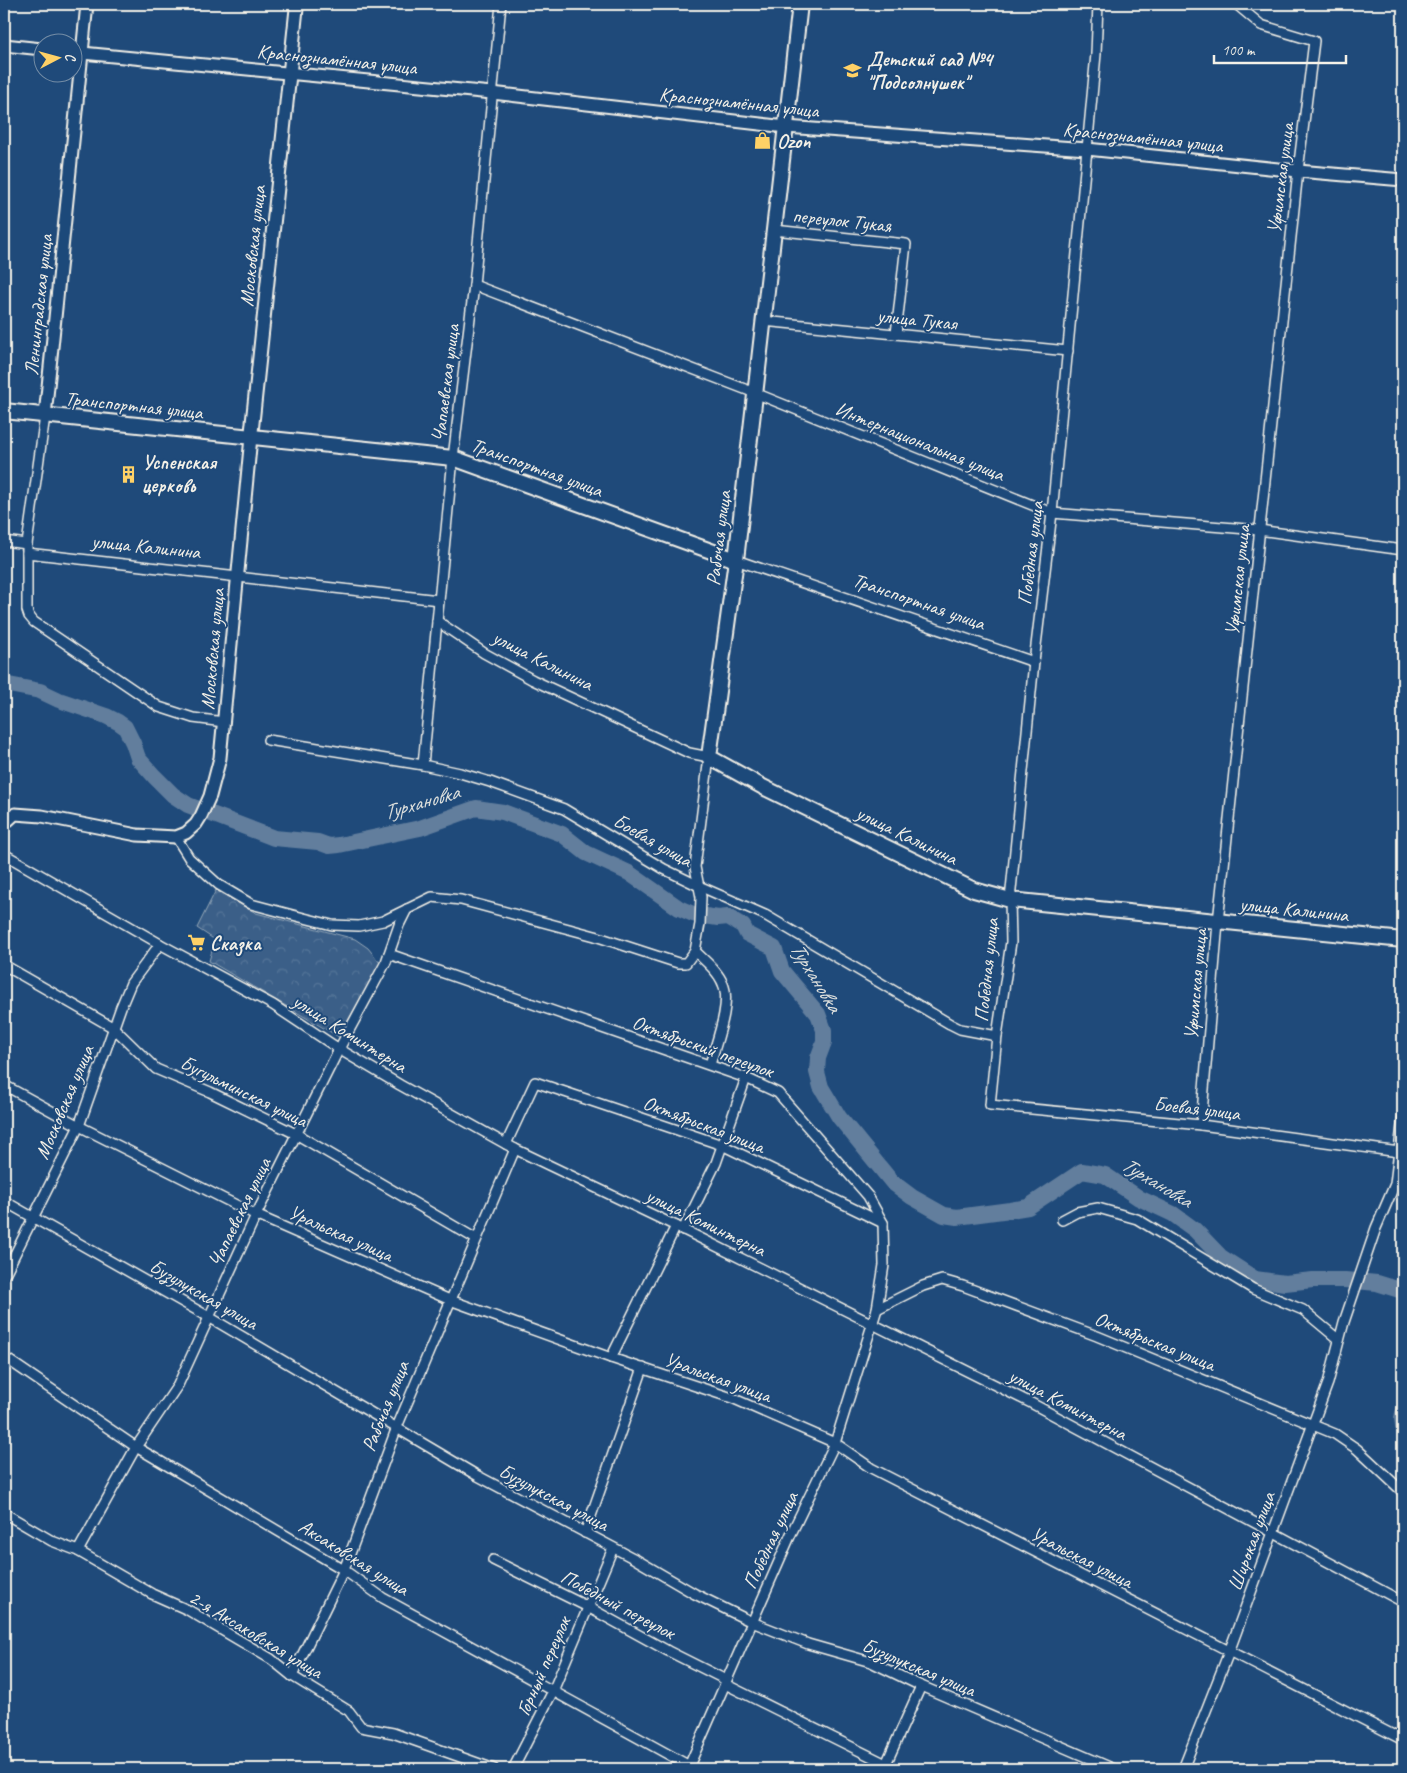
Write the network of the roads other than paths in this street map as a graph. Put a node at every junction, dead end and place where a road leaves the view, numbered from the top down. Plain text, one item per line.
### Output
1 (87, 4) edge
2 (297, 4) edge
3 (501, 4) edge
4 (800, 4) edge
5 (1098, 4) edge
6 (1236, 4) edge
7 (81, 32) edge
8 (4, 45) edge
9 (32, 48) edge
10 (82, 53) edge
11 (289, 73) junction
12 (74, 82) edge
13 (492, 93) junction
14 (786, 127) junction
15 (1088, 149) junction
16 (1298, 171) junction
17 (1403, 180) edge
18 (774, 230) junction
19 (474, 285) junction
20 (763, 321) junction
21 (896, 334) junction
22 (1068, 351) junction
23 (755, 393) junction
24 (4, 412) edge
25 (45, 416) junction
26 (251, 437) junction
27 (453, 458) junction
28 (1052, 513) junction
29 (1259, 530) junction
30 (4, 541) edge
31 (27, 548) junction
32 (1403, 550) edge
33 (736, 560) junction
34 (237, 576) junction
35 (439, 600) junction
36 (438, 622) junction
37 (1034, 662) junction
38 (224, 722) junction
39 (268, 740) dead end
40 (709, 757) junction
41 (423, 766) junction
42 (9, 814) edge
43 (4, 824) edge
44 (176, 837) junction
45 (4, 854) edge
46 (699, 886) junction
47 (1010, 900) junction
48 (408, 908) junction
49 (1218, 922) junction
50 (1403, 940) edge
51 (160, 944) junction
52 (695, 951) junction
53 (389, 954) junction
54 (4, 965) edge
55 (114, 1028) junction
56 (996, 1036) junction
57 (339, 1049) junction
58 (710, 1065) junction
59 (746, 1078) junction
60 (4, 1084) edge
61 (990, 1104) joint
62 (1403, 1117) edge
63 (1201, 1125) junction
64 (79, 1126) junction
65 (296, 1134) junction
66 (506, 1144) junction
67 (722, 1146) junction
68 (515, 1149) junction
69 (1399, 1152) junction
70 (1399, 1186) edge
71 (4, 1201) edge
72 (256, 1215) junction
73 (32, 1217) junction
74 (1062, 1220) dead end
75 (883, 1223) junction
76 (680, 1228) junction
77 (476, 1239) junction
78 (4, 1276) edge
79 (450, 1300) junction
80 (877, 1309) junction
81 (209, 1317) junction
82 (871, 1324) junction
83 (1340, 1340) junction
84 (4, 1357) edge
85 (611, 1358) junction
86 (642, 1368) junction
87 (1312, 1426) junction
88 (397, 1427) junction
89 (835, 1443) junction
90 (136, 1447) junction
91 (1403, 1492) edge
92 (4, 1513) edge
93 (1272, 1532) junction
94 (585, 1533) junction
95 (613, 1548) junction
96 (78, 1551) junction
97 (493, 1560) dead end
98 (344, 1570) junction
99 (1403, 1602) edge
100 (588, 1607) junction
101 (752, 1622) junction
102 (1229, 1652) junction
103 (292, 1676) junction
104 (726, 1682) junction
105 (921, 1686) junction
106 (552, 1691) junction
107 (1403, 1740) edge
108 (887, 1767) edge
109 (692, 1768) edge
110 (494, 1769) edge
111 (513, 1769) edge
112 (1114, 1769) edge
113 (1183, 1769) edge

1 - 7 street, Ленинградская улица
2 - 11 main road, Московская улица
3 - 13 street, Чапаевская улица
4 - 14 main road, Рабочая улица
5 - 15 street, Победная улица
6 - 16 street, Уфимская улица
8 - 9 street
10 - 11 street, Краснознамённая улица
11 - 13 street, Краснознамённая улица
11 - 26 main road, Московская улица
12 - 25 street, Ленинградская улица
13 - 14 street, Краснознамённая улица
13 - 19 street, Чапаевская улица
14 - 15 street, Краснознамённая улица
14 - 18 main road, Рабочая улица
15 - 16 street, Краснознамённая улица
15 - 22 street, Победная улица
16 - 17 street, Краснознамённая улица
16 - 29 street, Уфимская улица
18 - 20 main road, Рабочая улица
18 - 21 street, переулок Тукая
19 - 23 street, Интернациональная улица
19 - 27 street, Чапаевская улица
20 - 21 street, улица Тукая
20 - 23 main road, Рабочая улица
21 - 22 street, улица Тукая
22 - 28 street, Победная улица
23 - 28 street, Интернациональная улица
23 - 33 main road, Рабочая улица
24 - 25 main road, Транспортная улица
25 - 26 main road, Транспортная улица
25 - 31 street, Ленинградская улица
26 - 27 main road, Транспортная улица
26 - 34 street, Московская улица
27 - 33 main road, Транспортная улица
27 - 35 street, Чапаевская улица
28 - 29 street, Интернациональная улица
28 - 37 street, Победная улица
29 - 32 street, Интернациональная улица
29 - 49 street, Уфимская улица
30 - 31 street, улица Калинина
31 - 34 street, улица Калинина
31 - 38 street, Ленинградская улица
33 - 37 street, Транспортная улица
33 - 40 main road, Рабочая улица
34 - 35 street, улица Калинина
34 - 38 street, Московская улица
35 - 36 street, Чапаевская улица
36 - 40 street, улица Калинина
36 - 41 street, Чапаевская улица
37 - 47 street, Победная улица
38 - 44 street, Московская улица
39 - 41 street, Боевая улица
40 - 46 street, Рабочая улица
40 - 47 main road, улица Калинина
41 - 46 street, Боевая улица
42 - 43 street
42 - 44 street
44 - 48 street
45 - 51 street, улица Коминтерна
46 - 52 street, Рабочая улица
46 - 56 street, Боевая улица
47 - 49 main road, улица Калинина
47 - 56 street, Победная улица
48 - 52 street
48 - 53 street, Чапаевская улица
49 - 50 main road, улица Калинина
49 - 63 street, Уфимская улица
51 - 55 street, Московская улица
51 - 57 street, улица Коминтерна
52 - 58 street
53 - 57 street, Чапаевская улица
53 - 58 street, Октябрьский переулок
54 - 55 street, Бугульминская улица
55 - 64 street, Московская улица
55 - 65 street, Бугульминская улица
56 - 61 street, Победная улица
57 - 65 street, Чапаевская улица
57 - 66 street, улица Коминтерна
58 - 59 street, Октябрьский переулок
59 - 67 street
59 - 75 street, Октябрьский переулок
60 - 64 street, Уральская улица
61 - 63 street, Боевая улица
62 - 69 street
63 - 69 street, Боевая улица
64 - 72 street, Уральская улица
64 - 73 street, Московская улица
65 - 72 street, Чапаевская улица
65 - 77 street, Бугульминская улица
66 - 67 street, Октябрьская улица
66 - 68 street, улица Коминтерна
67 - 75 street, Октябрьская улица
67 - 76 street
68 - 76 street, улица Коминтерна
68 - 77 street, Рабочая улица
69 - 70 street
70 - 83 street, Широкая улица
71 - 73 street, Бузулукская улица
72 - 79 street, Уральская улица
72 - 81 street, Чапаевская улица
73 - 78 street, Московская улица
73 - 81 street, Бузулукская улица
74 - 83 street
75 - 80 street, Октябрьский переулок
76 - 82 street, улица Коминтерна
76 - 85 street
77 - 79 street, Рабочая улица
79 - 85 street, Уральская улица
79 - 88 street, Рабочая улица
80 - 82 street, Октябрьский переулок
80 - 87 street, Октябрьская улица
81 - 88 street, Бузулукская улица
81 - 90 street, Чапаевская улица
82 - 89 street, Победная улица
82 - 93 street, улица Коминтерна
83 - 87 street, Широкая улица
84 - 90 street, Аксаковская улица
85 - 86 street, Уральская улица
86 - 89 street, Уральская улица
86 - 94 street
87 - 91 street, Октябрьская улица
87 - 93 street, Широкая улица
88 - 94 street, Бузулукская улица
88 - 98 street, Рабочая улица
89 - 101 street, Победная улица
89 - 102 street, Уральская улица
90 - 96 street, Чапаевская улица
90 - 98 street, Аксаковская улица
92 - 96 street, 2-я Аксаковская улица
93 - 99 street, улица Коминтерна
93 - 102 street, Широкая улица
94 - 95 street, Бузулукская улица
95 - 100 street, Горный переулок
95 - 101 street, Бузулукская улица
96 - 103 street, 2-я Аксаковская улица
97 - 100 street, Победный переулок
98 - 103 street, Рабочая улица
98 - 106 street, Аксаковская улица
100 - 104 street, Победный переулок
100 - 106 street, Горный переулок
101 - 104 street, Победная улица
101 - 105 street, Бузулукская улица
102 - 107 street, Уральская улица
102 - 113 street, Широкая улица
103 - 110 street, 2-я Аксаковская улица
104 - 108 street, Победный переулок
104 - 109 street, Победная улица
105 - 108 street
105 - 112 street, Бузулукская улица
106 - 109 street, Аксаковская улица
106 - 111 street, Горный переулок

